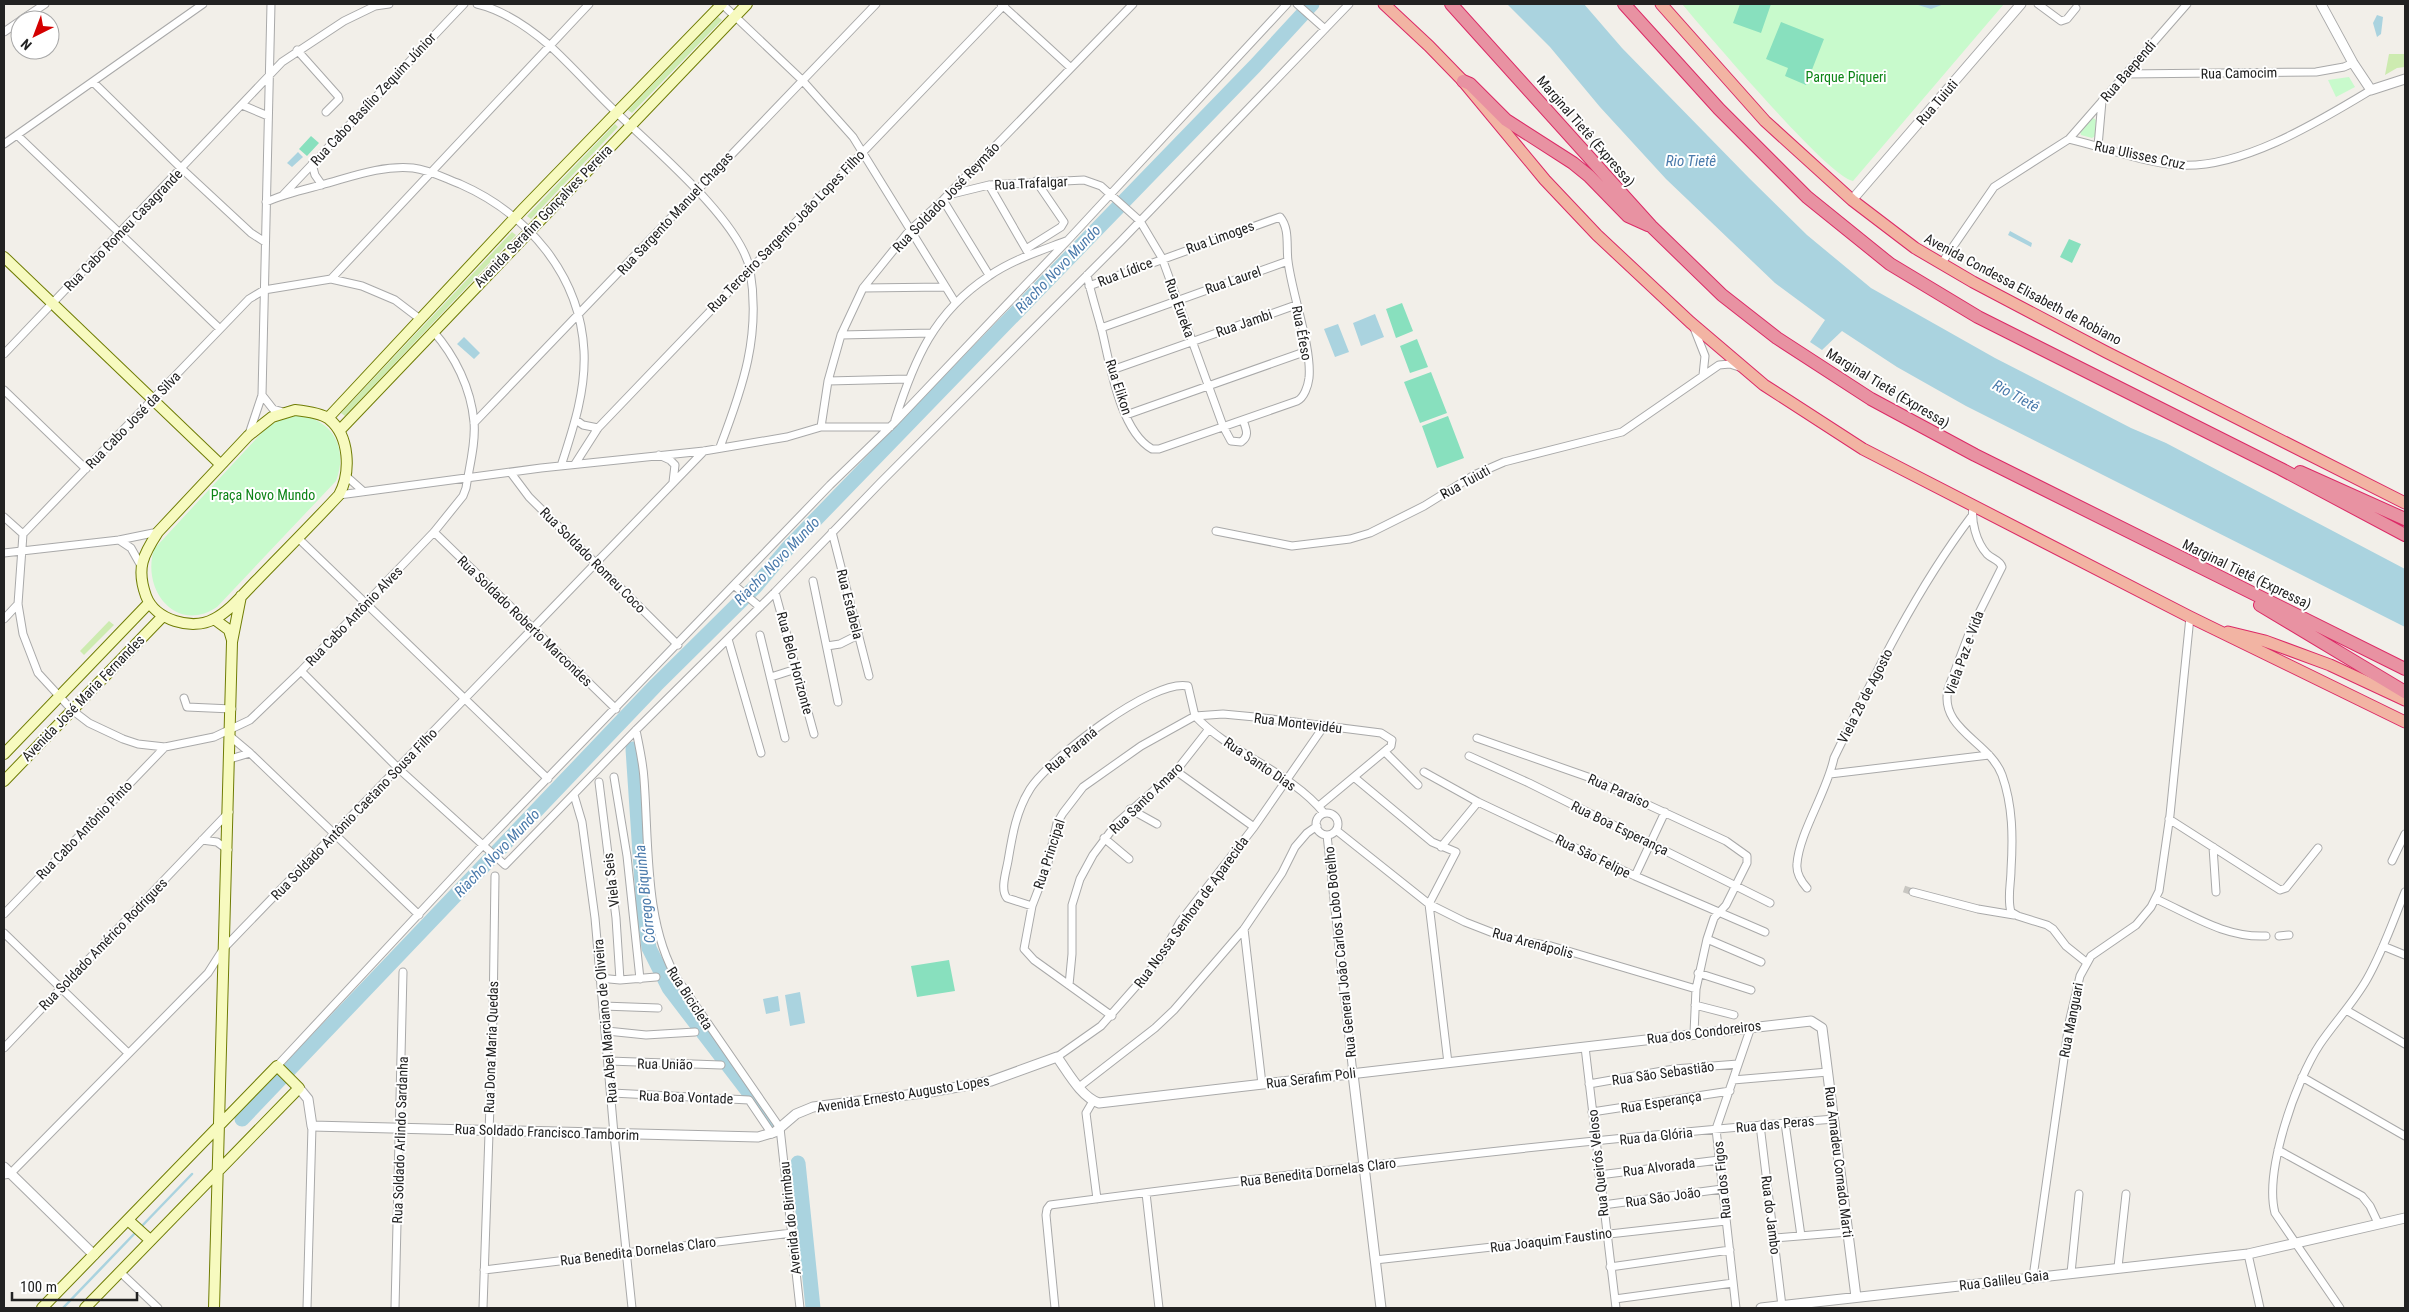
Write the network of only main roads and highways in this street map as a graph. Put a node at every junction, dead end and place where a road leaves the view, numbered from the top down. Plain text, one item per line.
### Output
1 (722, 4) edge
2 (747, 4) edge
3 (1384, 4) edge
4 (1451, 4) edge
5 (1624, 4) edge
6 (1661, 4) edge
7 (1463, 81) junction
8 (1651, 226) junction
9 (4, 257) edge
10 (328, 418) junction
11 (340, 430) junction
12 (220, 464) junction
13 (2281, 469) junction
14 (2405, 504) edge
15 (2405, 519) edge
16 (2405, 535) edge
17 (2230, 582) junction
18 (241, 596) junction
19 (149, 603) junction
20 (163, 616) junction
21 (214, 619) junction
22 (2221, 633) junction
23 (232, 642) junction
24 (2405, 669) edge
25 (2405, 692) edge
26 (2405, 700) edge
27 (2405, 722) edge
28 (4, 754) edge
29 (4, 781) edge
30 (218, 1131) junction
31 (216, 1173) junction
32 (130, 1222) junction
33 (148, 1238) junction
34 (42, 1308) edge
35 (85, 1308) edge
36 (214, 1308) edge

1 - 10 main road, Avenida Serafim Gonçalves Pereira
2 - 11 main road, Avenida Serafim Gonçalves Pereira
3 - 7 highway
4 - 8 highway, Marginal Tietê (Expressa)
5 - 13 highway
6 - 14 highway, Avenida Condessa Elisabeth de Robiano
7 - 8 highway
7 - 22 highway
8 - 17 highway, Marginal Tietê (Expressa)
9 - 12 main road
10 - 11 main road
10 - 12 main road
11 - 18 main road
12 - 19 main road
13 - 15 highway
13 - 16 highway
17 - 24 highway, Marginal Tietê (Expressa)
17 - 25 highway
18 - 21 main road
18 - 23 main road
19 - 20 main road
19 - 28 main road, Avenida José Maria Fernandes
20 - 21 main road
20 - 29 main road, Avenida José Maria Fernandes
21 - 23 main road
22 - 26 highway
22 - 27 highway
23 - 30 main road
30 - 31 main road
30 - 31 main road
30 - 32 main road
31 - 33 main road
31 - 36 main road
32 - 33 main road
32 - 34 main road
33 - 35 main road

